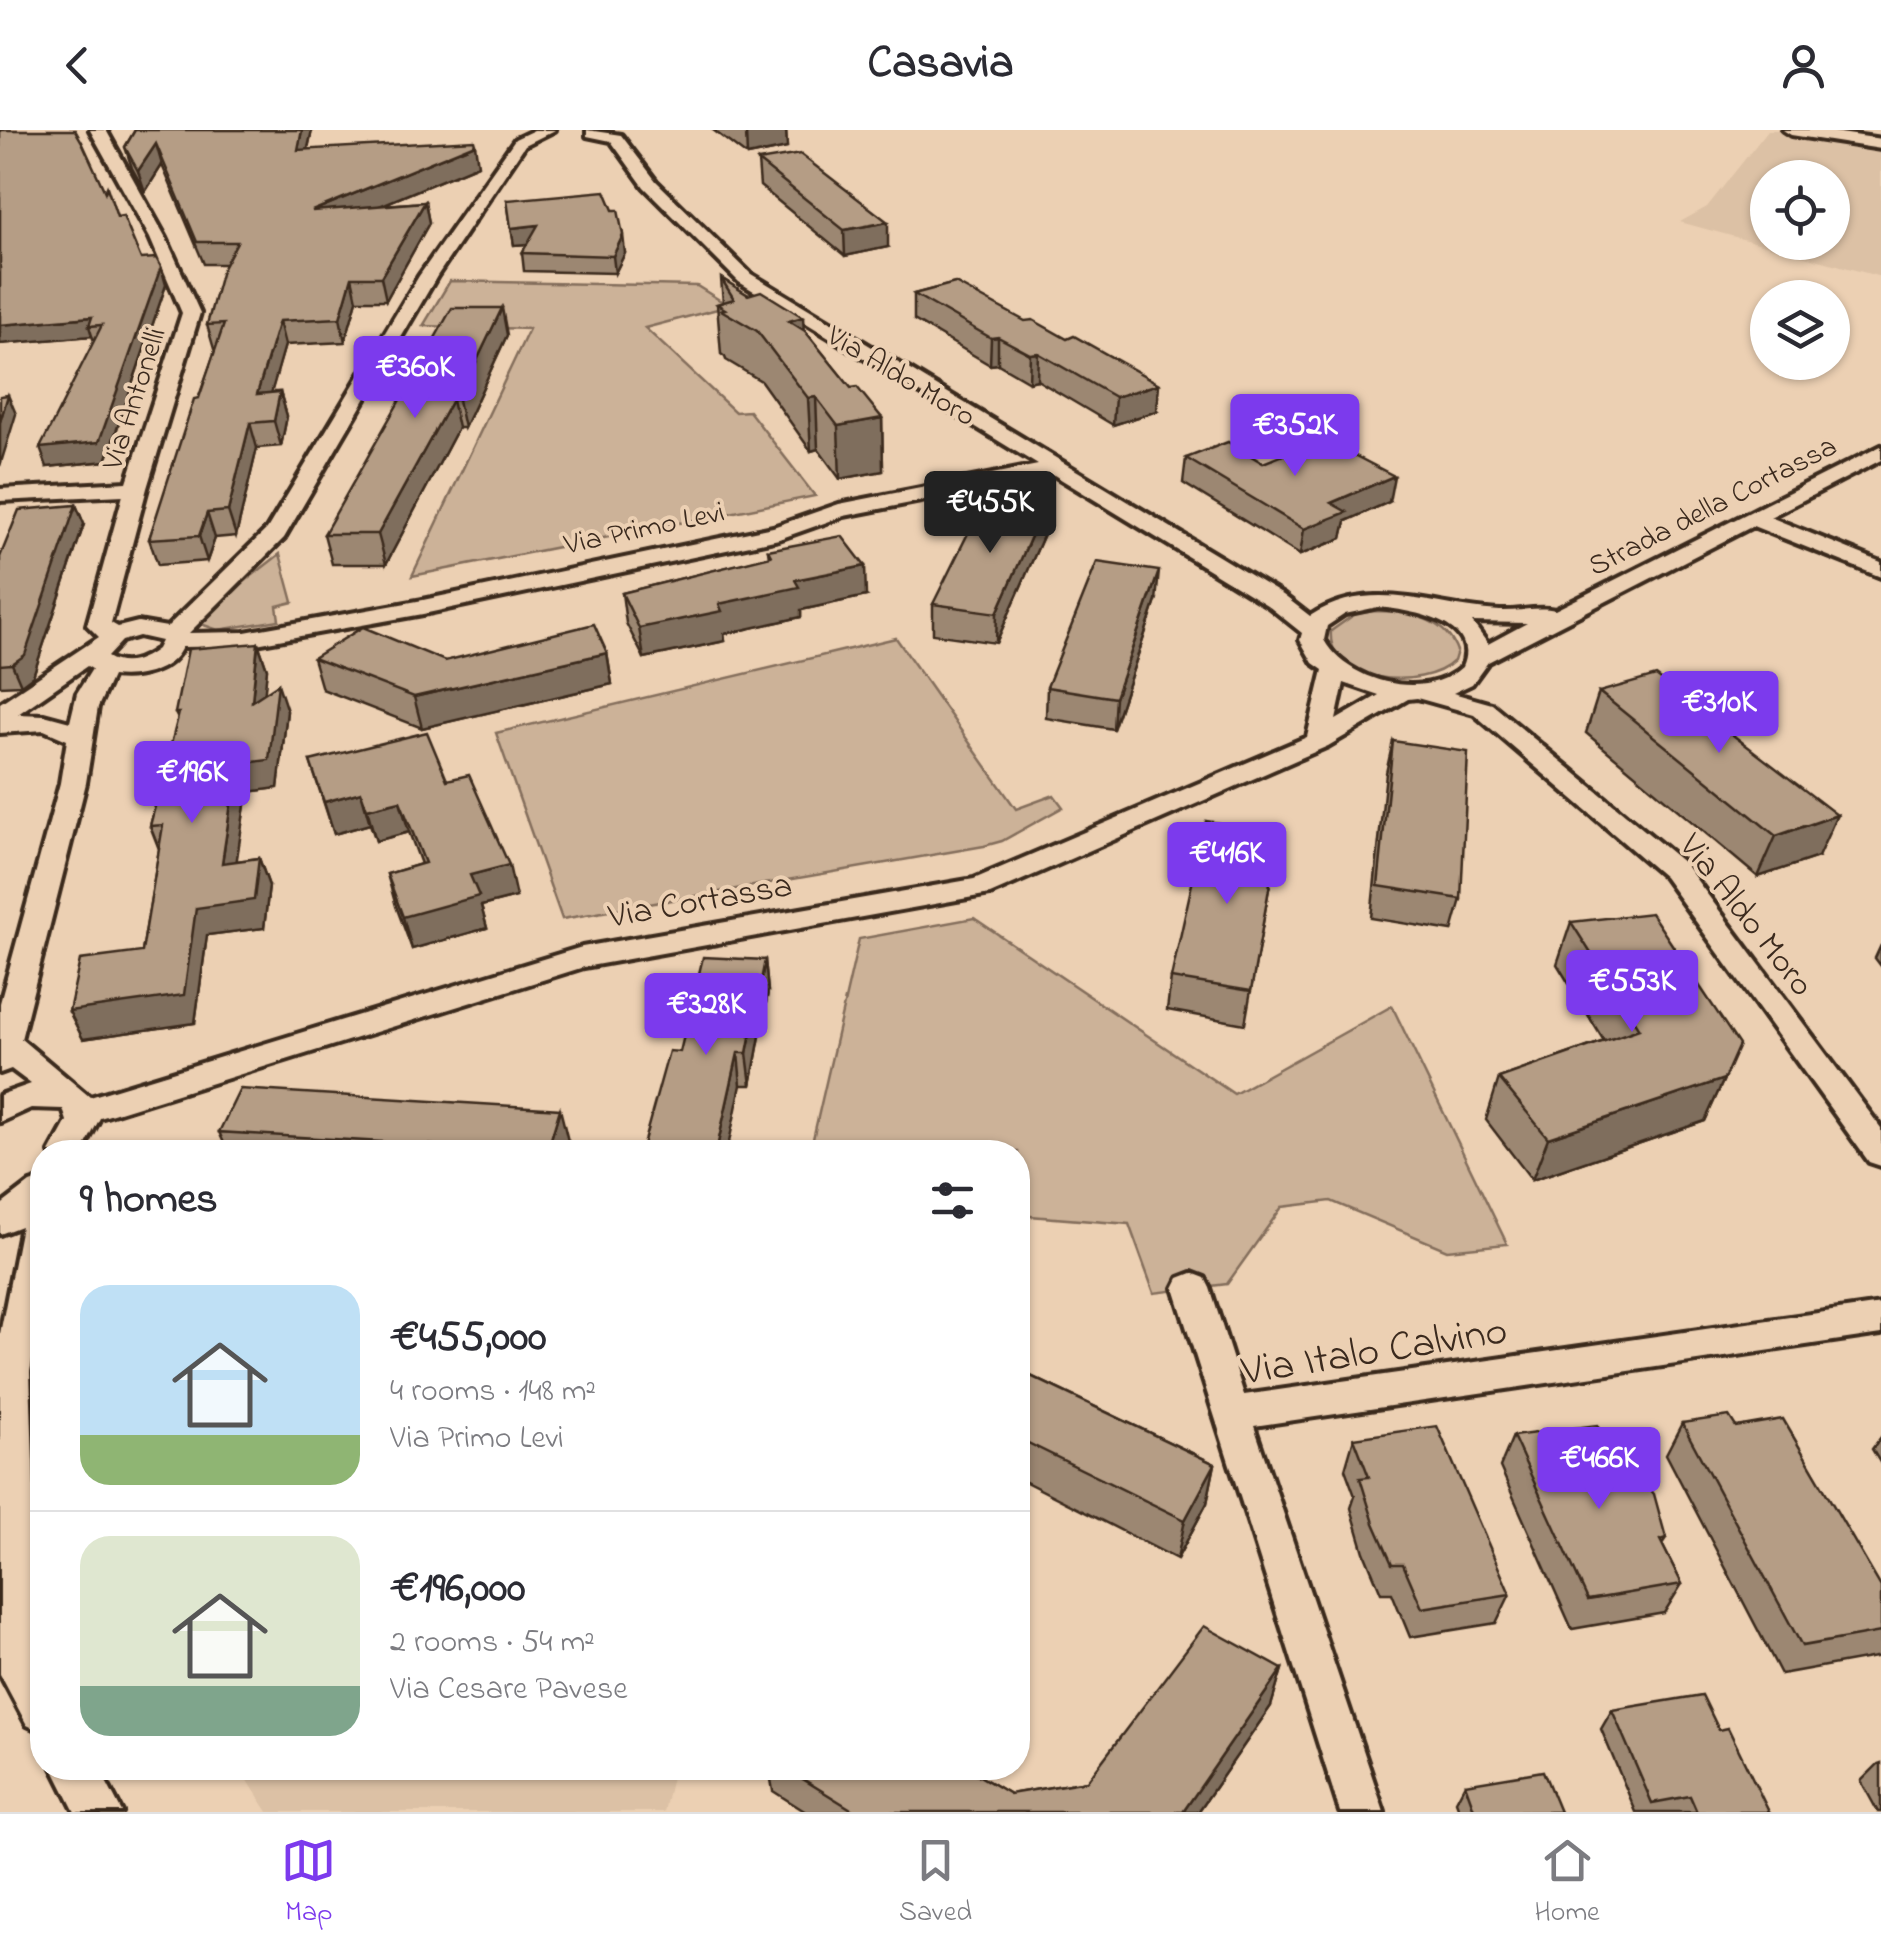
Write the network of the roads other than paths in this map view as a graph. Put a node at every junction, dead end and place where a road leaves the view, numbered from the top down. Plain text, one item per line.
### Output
1 (98, 130) edge
2 (1791, 130) edge
3 (567, 131) edge
4 (615, 133) edge
5 (1881, 144) edge
6 (1881, 452) edge
7 (1055, 468) junction
8 (136, 488) junction
9 (0, 495) edge
10 (1752, 518) junction
11 (1881, 570) edge
12 (225, 580) junction
13 (1275, 600) junction
14 (1432, 609) junction
15 (1331, 610) junction
16 (1570, 611) junction
17 (1312, 630) junction
18 (172, 638) junction
19 (245, 639) junction
20 (119, 654) junction
21 (1478, 662) junction
22 (1334, 672) junction
23 (1412, 692) junction
24 (1483, 710) junction
25 (1, 718) edge
26 (83, 740) junction
27 (1319, 741) junction
28 (3, 1052) edge
29 (78, 1104) junction
30 (0, 1110) edge
31 (73, 1140) edge
32 (1881, 1153) edge
33 (30, 1203) edge
34 (0, 1220) edge
35 (30, 1270) edge
36 (1192, 1288) dead end
37 (1881, 1319) edge
38 (1231, 1413) junction
39 (9, 1659) edge
40 (30, 1691) edge
41 (82, 1780) edge
42 (100, 1812) edge
43 (1362, 1812) edge

1 - 8 street, Via Antonelli
2 - 5 street
3 - 4 street, Via Aldo Moro
3 - 12 street
4 - 7 street, Via Aldo Moro
6 - 10 street, Strada della Cortassa
7 - 13 street, Via Aldo Moro
7 - 19 street, Via Primo Levi
8 - 9 street
8 - 20 street, Via Antonelli
10 - 11 street
10 - 16 street, Strada della Cortassa
12 - 18 street
12 - 20 street
13 - 15 street, Via Aldo Moro
13 - 17 street, Via Aldo Moro
14 - 15 street
14 - 16 street
14 - 21 street
15 - 17 street
16 - 21 street, Strada della Cortassa
17 - 22 street
18 - 19 street, Via Primo Levi
18 - 20 street, Via Primo Levi
18 - 20 street
19 - 20 street, Via Primo Levi
20 - 25 street
20 - 26 street
21 - 23 street, Via Cortassa
21 - 24 street
22 - 23 street, Via Aldo Moro
22 - 27 street
23 - 24 street, Via Aldo Moro
23 - 27 street, Via Cortassa
24 - 32 street, Via Aldo Moro
25 - 26 street
26 - 28 street
27 - 29 street, Via Cortassa
28 - 29 street
29 - 30 street, Via Cortassa
29 - 31 street
33 - 34 street
35 - 39 street
36 - 38 street
37 - 38 street, Via Italo Calvino
38 - 43 street, Via Italo Calvino
39 - 40 street
41 - 42 street

